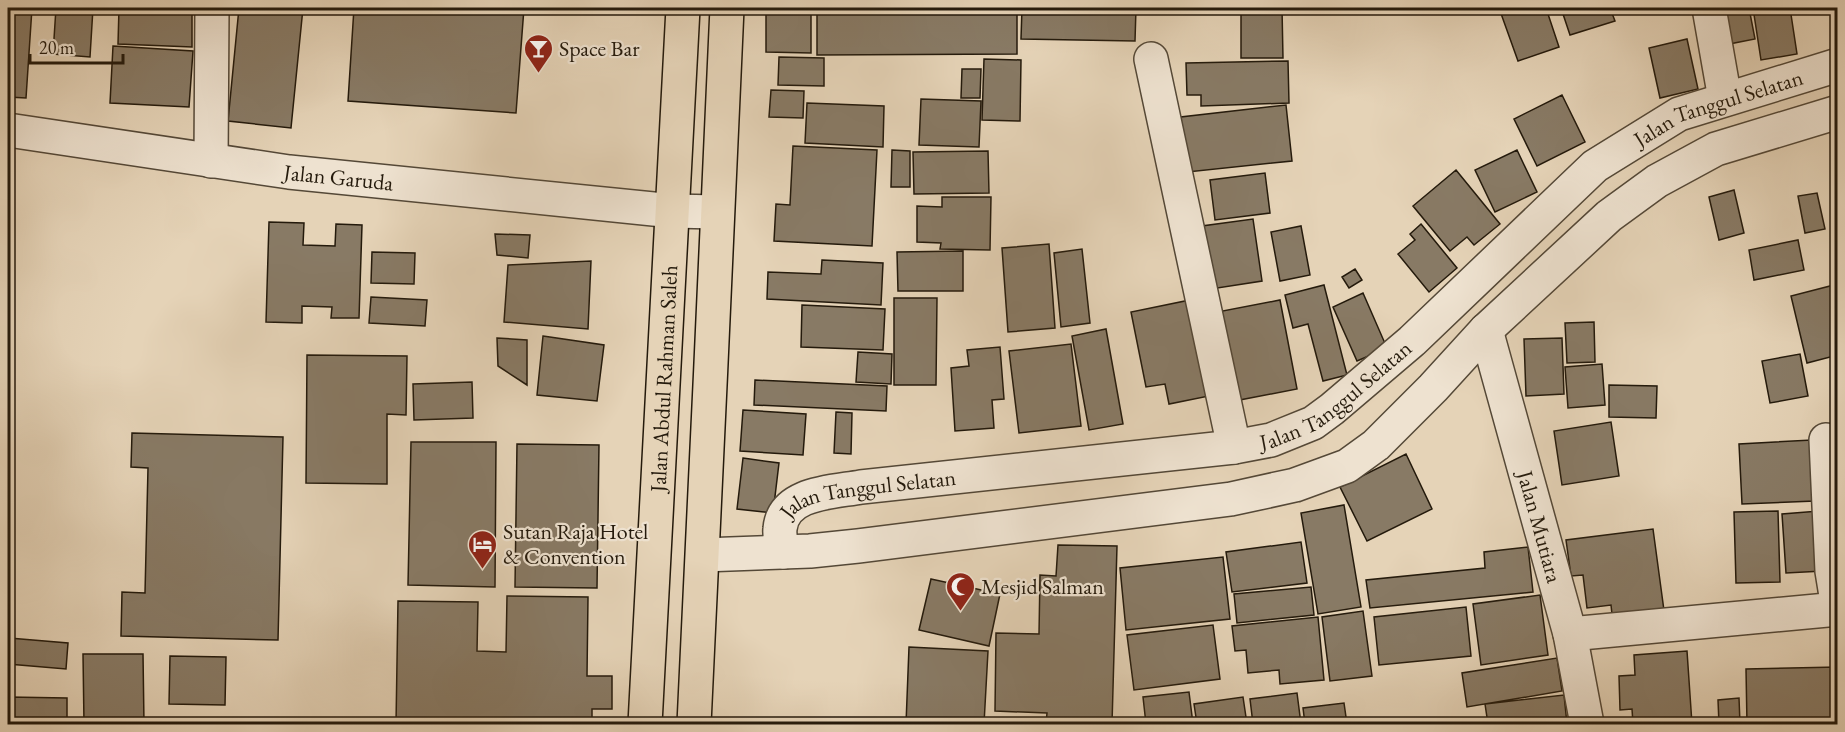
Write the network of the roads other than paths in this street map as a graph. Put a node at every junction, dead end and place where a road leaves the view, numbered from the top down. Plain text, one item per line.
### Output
1 (212, 8) edge
2 (683, 8) edge
3 (727, 8) edge
4 (1709, 8) edge
5 (1151, 59) dead end
6 (1838, 65) edge
7 (1725, 99) junction
8 (1838, 112) edge
9 (8, 130) edge
10 (211, 161) junction
11 (673, 211) junction
12 (717, 212) junction
13 (1486, 330) junction
14 (1826, 440) dead end
15 (1234, 447) junction
16 (784, 552) junction
17 (704, 555) junction
18 (1838, 608) edge
19 (1570, 634) junction
20 (645, 724) edge
21 (694, 724) edge
22 (1587, 724) edge

1 - 10 street
2 - 11 highway, Jalan Abdul Rahman Saleh
3 - 12 highway, Jalan Abdul Rahman Saleh
4 - 7 street
5 - 15 street
6 - 7 street, Jalan Tanggul Selatan
7 - 15 street, Jalan Tanggul Selatan
8 - 13 street, Jalan Tanggul Selatan
9 - 10 street, Jalan Garuda
10 - 11 street, Jalan Garuda
11 - 12 street
11 - 20 highway, Jalan Abdul Rahman Saleh
12 - 17 highway, Jalan Abdul Rahman Saleh
13 - 16 street, Jalan Tanggul Selatan
13 - 19 street, Jalan Mutiara
14 - 18 street
15 - 16 street, Jalan Tanggul Selatan
16 - 17 street, Jalan Tanggul Selatan
17 - 21 highway, Jalan Abdul Rahman Saleh
18 - 19 street
19 - 22 street, Jalan Mutiara

